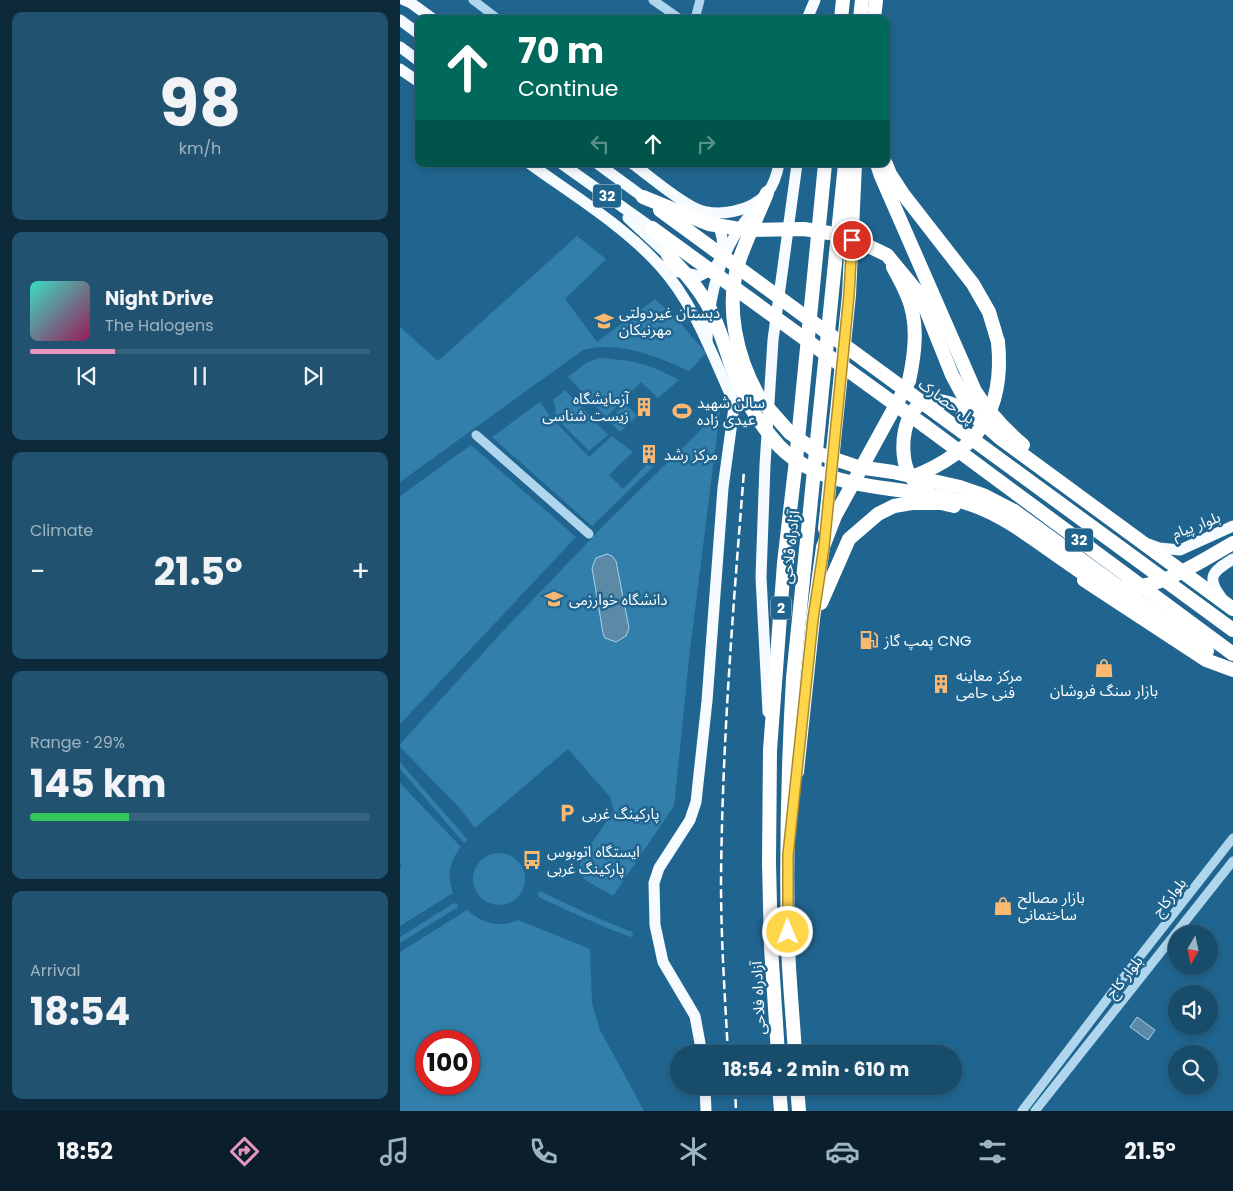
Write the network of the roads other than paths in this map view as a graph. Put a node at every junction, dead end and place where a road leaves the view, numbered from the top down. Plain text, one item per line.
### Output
1 (404, 0) edge
2 (473, 0) edge
3 (653, 0) edge
4 (700, 0) edge
5 (816, 0) edge
6 (843, 0) edge
7 (864, 0) edge
8 (876, 0) edge
9 (428, 15) edge
10 (493, 15) edge
11 (674, 15) edge
12 (696, 15) edge
13 (809, 15) edge
14 (815, 15) edge
15 (841, 15) edge
16 (861, 15) edge
17 (866, 15) edge
18 (874, 15) edge
19 (400, 20) edge
20 (415, 31) edge
21 (400, 47) edge
22 (415, 57) edge
23 (400, 69) edge
24 (415, 79) edge
25 (534, 167) edge
26 (566, 167) edge
27 (602, 167) edge
28 (637, 167) edge
29 (778, 167) edge
30 (797, 167) edge
31 (825, 167) edge
32 (845, 167) edge
33 (855, 167) edge
34 (879, 167) edge
35 (887, 167) edge
36 (602, 192) junction
37 (767, 193) junction
38 (643, 197) junction
39 (709, 213) junction
40 (652, 228) joint
41 (887, 255) junction
42 (664, 260) junction
43 (707, 344) junction
44 (977, 417) junction
45 (476, 435) dead end
46 (1042, 469) junction
47 (872, 486) junction
48 (940, 503) junction
49 (1232, 527) edge
50 (589, 534) dead end
51 (1140, 540) junction
52 (1200, 542) junction
53 (1233, 543) edge
54 (824, 547) junction
55 (1233, 551) edge
56 (1233, 559) edge
57 (1220, 567) junction
58 (1230, 607) edge
59 (813, 619) junction
60 (1233, 630) edge
61 (1233, 654) edge
62 (1233, 670) edge
63 (770, 750) junction
64 (1233, 838) edge
65 (788, 855) junction
66 (1233, 861) edge
67 (1127, 973) joint
68 (701, 1045) edge
69 (777, 1045) edge
70 (794, 1045) edge
71 (705, 1095) edge
72 (780, 1095) edge
73 (798, 1095) edge
74 (706, 1111) edge
75 (781, 1111) edge
76 (799, 1111) edge
77 (1022, 1111) edge
78 (1035, 1111) edge

1 - 9 main road
2 - 10 street
3 - 11 street
4 - 12 street
5 - 13 main road
5 - 14 main road
6 - 15 highway
7 - 16 highway
7 - 17 highway
8 - 18 highway
19 - 20 main road
21 - 22 main road
23 - 24 main road
25 - 42 main road
26 - 36 main road, 32
27 - 38 main road, 32
28 - 39 main road
29 - 37 main road
30 - 63 main road
31 - 63 highway, آزادراه فلاحی / 2
32 - 65 highway, آزادراه فلاحی / 2
33 - 54 highway
34 - 46 highway
35 - 47 highway, bridge
36 - 40 main road, 32
36 - 42 main road
37 - 39 main road
37 - 43 main road
37 - 62 highway, bridge
38 - 41 highway, bridge
38 - 60 highway, پل حصارک / 32, bridge
39 - 42 main road
40 - 61 highway, 32, bridge
41 - 44 highway, bridge
41 - 54 highway
42 - 43 main road
42 - 47 highway, bridge
43 - 68 main road
44 - 46 highway
44 - 48 highway
45 - 50 street
46 - 51 highway
47 - 53 highway, bridge
48 - 59 highway
48 - 62 highway
49 - 52 main road, بلوار پیام
49 - 55 main road
51 - 52 main road, بلوار پیام
51 - 58 highway
52 - 57 main road
54 - 59 highway
56 - 57 main road
57 - 58 main road
59 - 65 highway
63 - 69 highway, آزادراه فلاحی / 2
64 - 67 street, بلوارکاج
65 - 70 highway, آزادراه فلاحی / 2
66 - 78 street, بلوار کاج
67 - 77 street, بلوار کاج
71 - 74 main road
72 - 75 highway
73 - 76 highway

